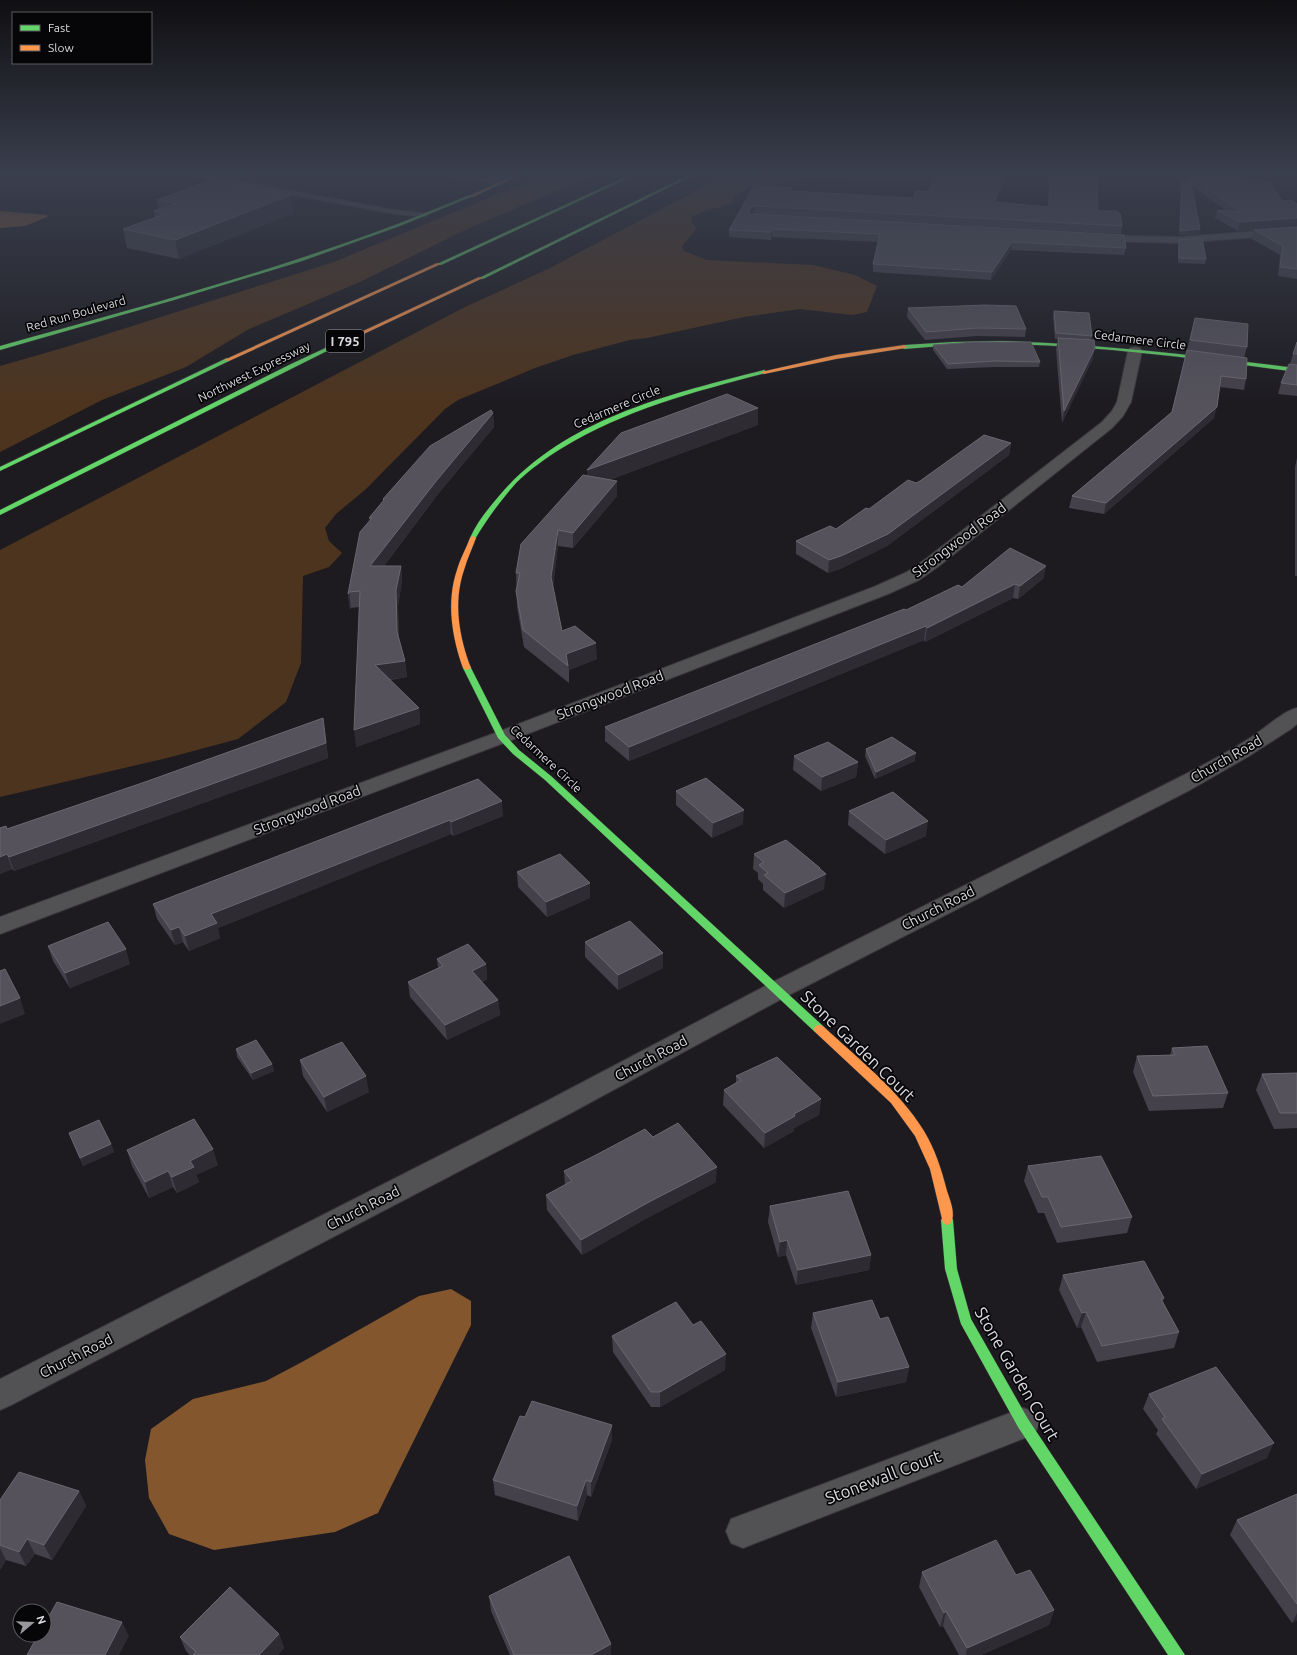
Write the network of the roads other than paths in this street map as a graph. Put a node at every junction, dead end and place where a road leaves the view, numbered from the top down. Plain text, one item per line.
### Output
1 (324, 251) edge
2 (467, 251) edge
3 (537, 251) edge
4 (0, 348) edge
5 (1135, 351) junction
6 (1297, 370) edge
7 (0, 469) edge
8 (0, 514) edge
9 (1293, 722) edge
10 (502, 737) junction
11 (0, 926) edge
12 (778, 990) junction
13 (0, 1395) edge
14 (1023, 1423) junction
15 (743, 1531) dead end
16 (1177, 1655) edge

1 - 4 main road, Red Run Boulevard
2 - 7 main road, Northwest Expressway / I 795
3 - 8 main road, Northwest Expressway / I 795
5 - 6 main road, Cedarmere Circle
5 - 10 street, Strongwood Road
5 - 10 main road, Cedarmere Circle
9 - 12 street, Church Road
10 - 11 street, Strongwood Road
10 - 12 main road, Cedarmere Circle
12 - 13 street, Church Road
12 - 14 main road, Stone Garden Court
14 - 15 street, Stonewall Court
14 - 16 main road, Stone Garden Court

